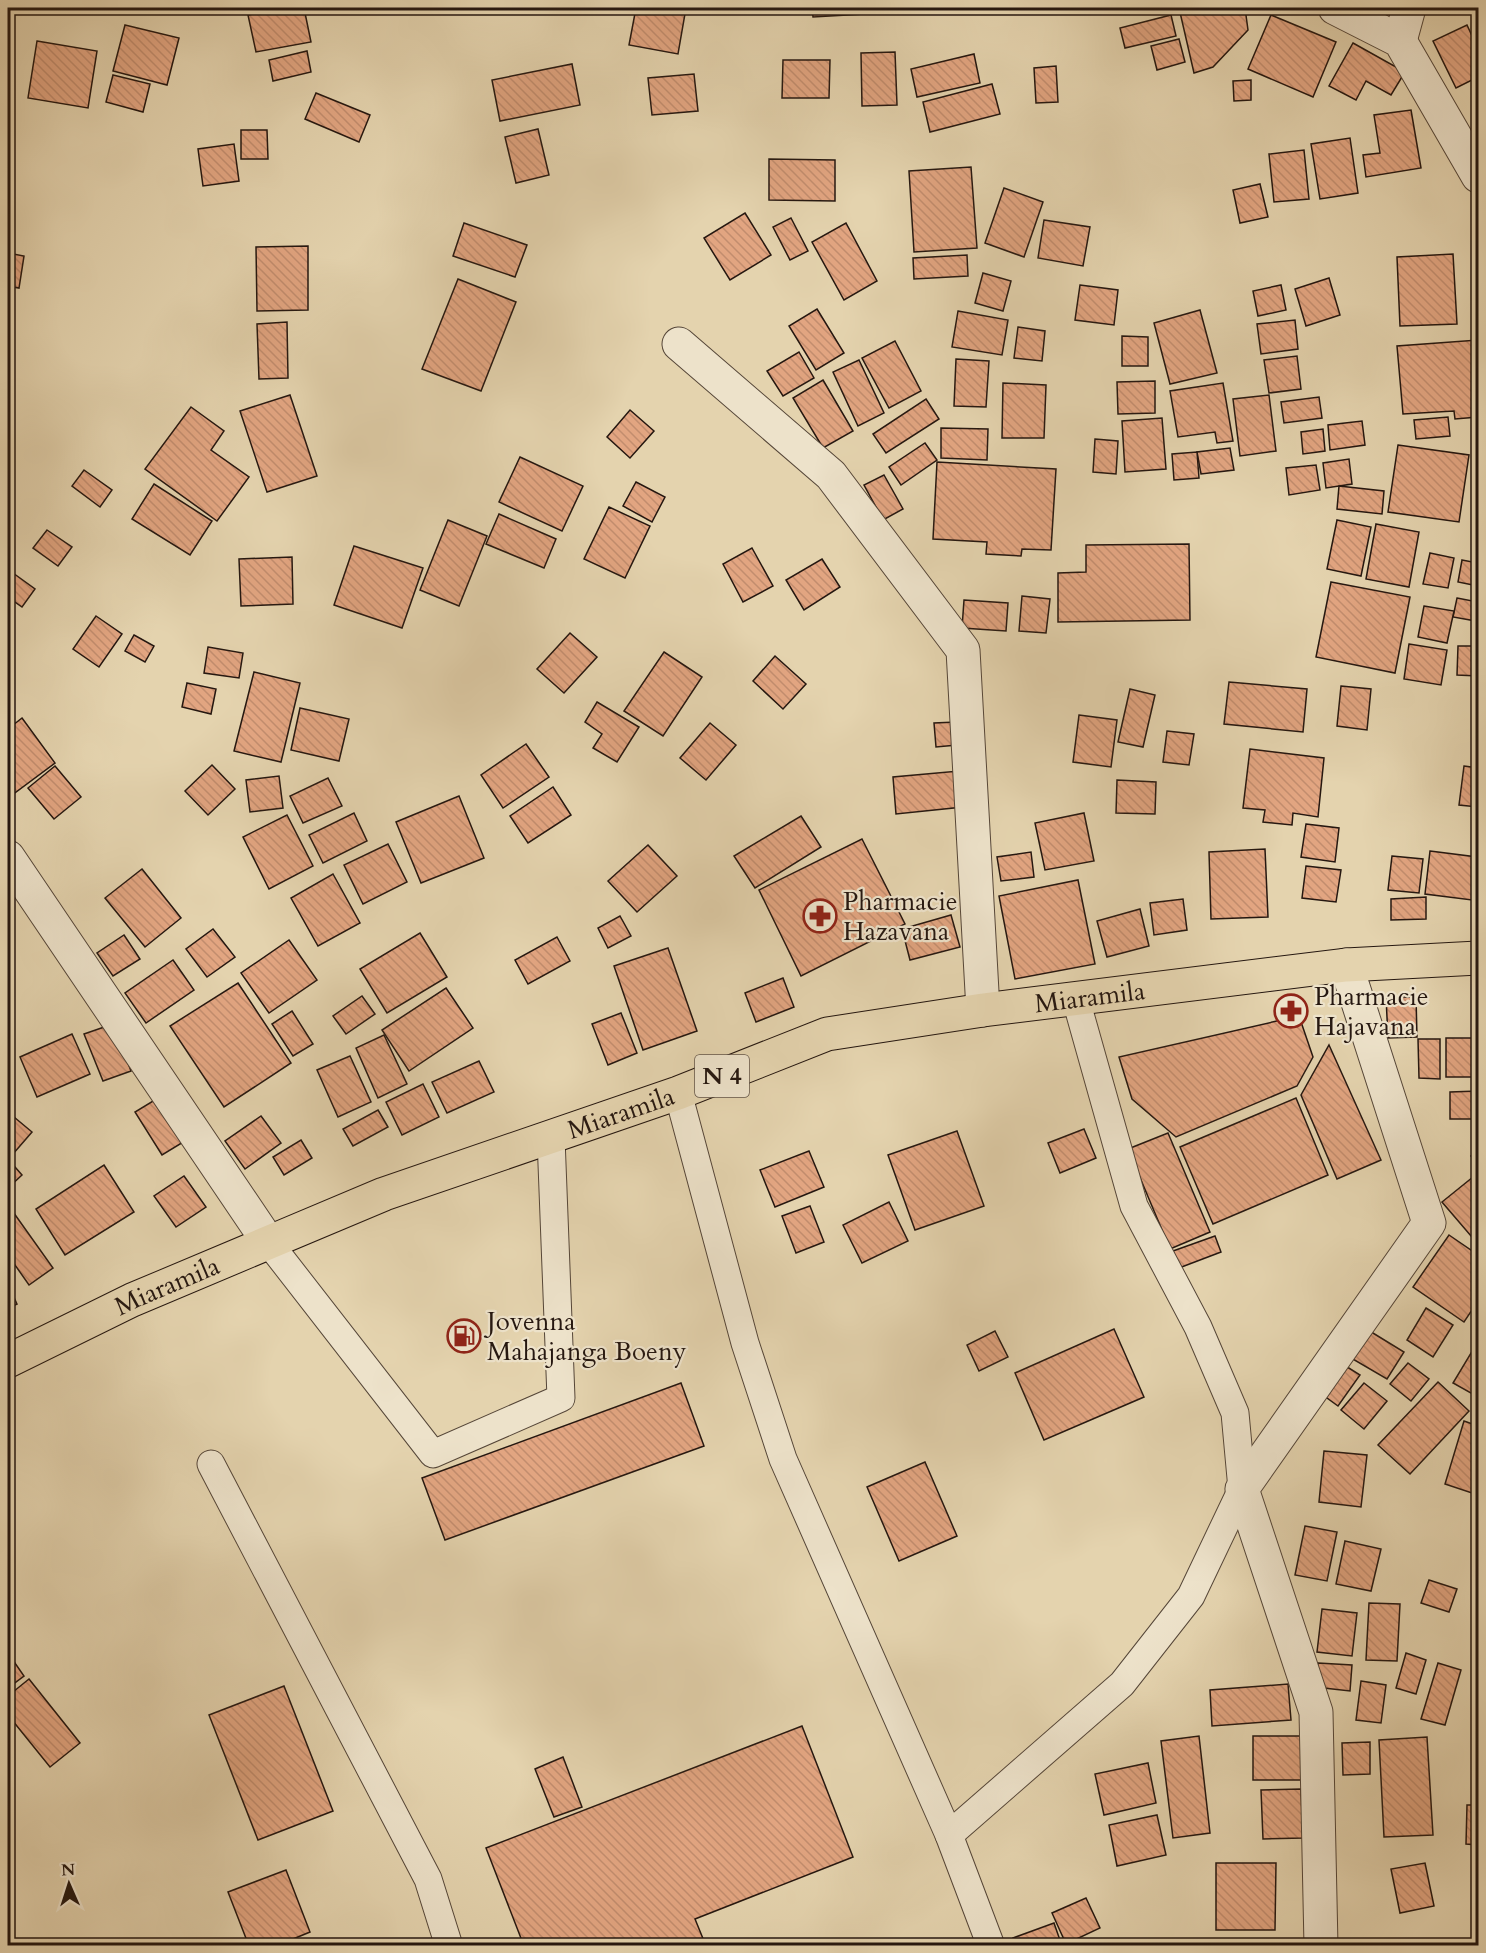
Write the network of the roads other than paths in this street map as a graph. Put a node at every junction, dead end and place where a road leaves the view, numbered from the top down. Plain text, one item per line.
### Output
1 (1335, 8) edge
2 (1409, 8) edge
3 (1400, 42) junction
4 (1479, 176) edge
5 (679, 344) dead end
6 (8, 857) edge
7 (1479, 958) edge
8 (1346, 965) junction
9 (1076, 1000) junction
10 (983, 1010) junction
11 (678, 1093) junction
12 (551, 1138) junction
13 (269, 1243) junction
14 (8, 1361) edge
15 (211, 1464) dead end
16 (1242, 1489) junction
17 (949, 1835) junction
18 (449, 1946) edge
19 (991, 1946) edge
20 (1321, 1946) edge

1 - 3 street
2 - 3 street
3 - 4 street
5 - 10 street
6 - 13 street
7 - 8 main road, Miaramila / N 4
8 - 9 main road, Miaramila / N 4
8 - 16 street
9 - 10 main road, Miaramila / N 4
9 - 16 lane
10 - 11 main road, Miaramila / N 4
11 - 12 main road, Miaramila / N 4
11 - 17 lane
12 - 13 main road, Miaramila / N 4
12 - 13 lane
13 - 14 main road, Miaramila / N 4
15 - 18 lane
16 - 17 lane
16 - 20 street
17 - 19 lane

